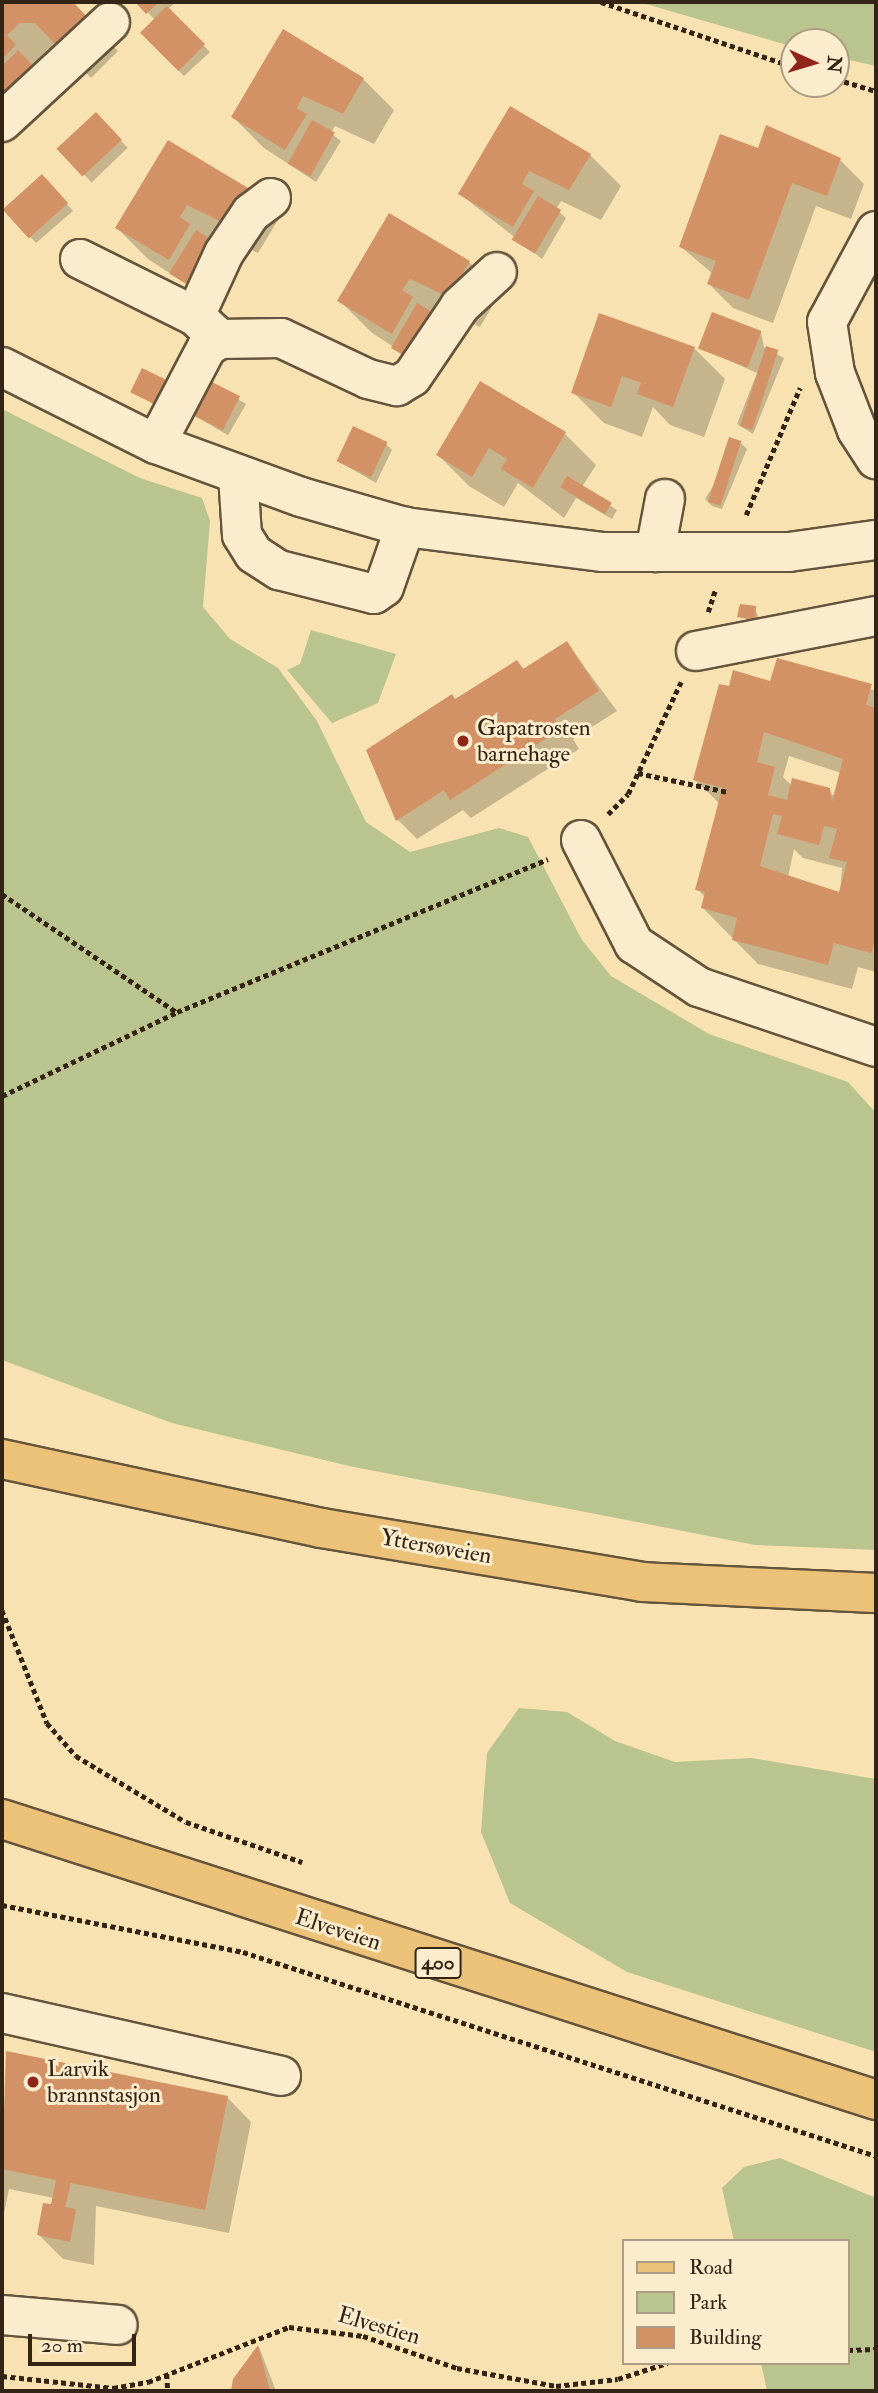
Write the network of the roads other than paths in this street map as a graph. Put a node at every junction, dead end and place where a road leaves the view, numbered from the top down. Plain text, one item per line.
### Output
1 (110, 22) dead end
2 (2, 122) edge
3 (271, 198) dead end
4 (876, 231) edge
5 (80, 259) dead end
6 (497, 272) dead end
7 (208, 327) junction
8 (2, 367) edge
9 (156, 444) junction
10 (876, 459) edge
11 (238, 475) junction
12 (665, 499) dead end
13 (405, 527) junction
14 (876, 540) edge
15 (655, 552) junction
16 (876, 616) edge
17 (696, 650) road end
18 (581, 840) road end
19 (876, 1047) edge
20 (2, 1459) edge
21 (876, 1593) edge
22 (2, 1819) edge
23 (2, 2012) edge
24 (281, 2076) dead end
25 (876, 2100) edge
26 (2, 2315) edge
27 (118, 2325) dead end

1 - 2 street
3 - 7 street
4 - 10 street
5 - 7 street
6 - 7 street
7 - 9 street
8 - 9 street
9 - 11 street
11 - 13 street
11 - 13 street
12 - 15 street
13 - 15 street
14 - 15 street
16 - 17 street
18 - 19 street
20 - 21 main road, Yttersøveien
22 - 25 main road, Elveveien / 400
23 - 24 street
26 - 27 street

